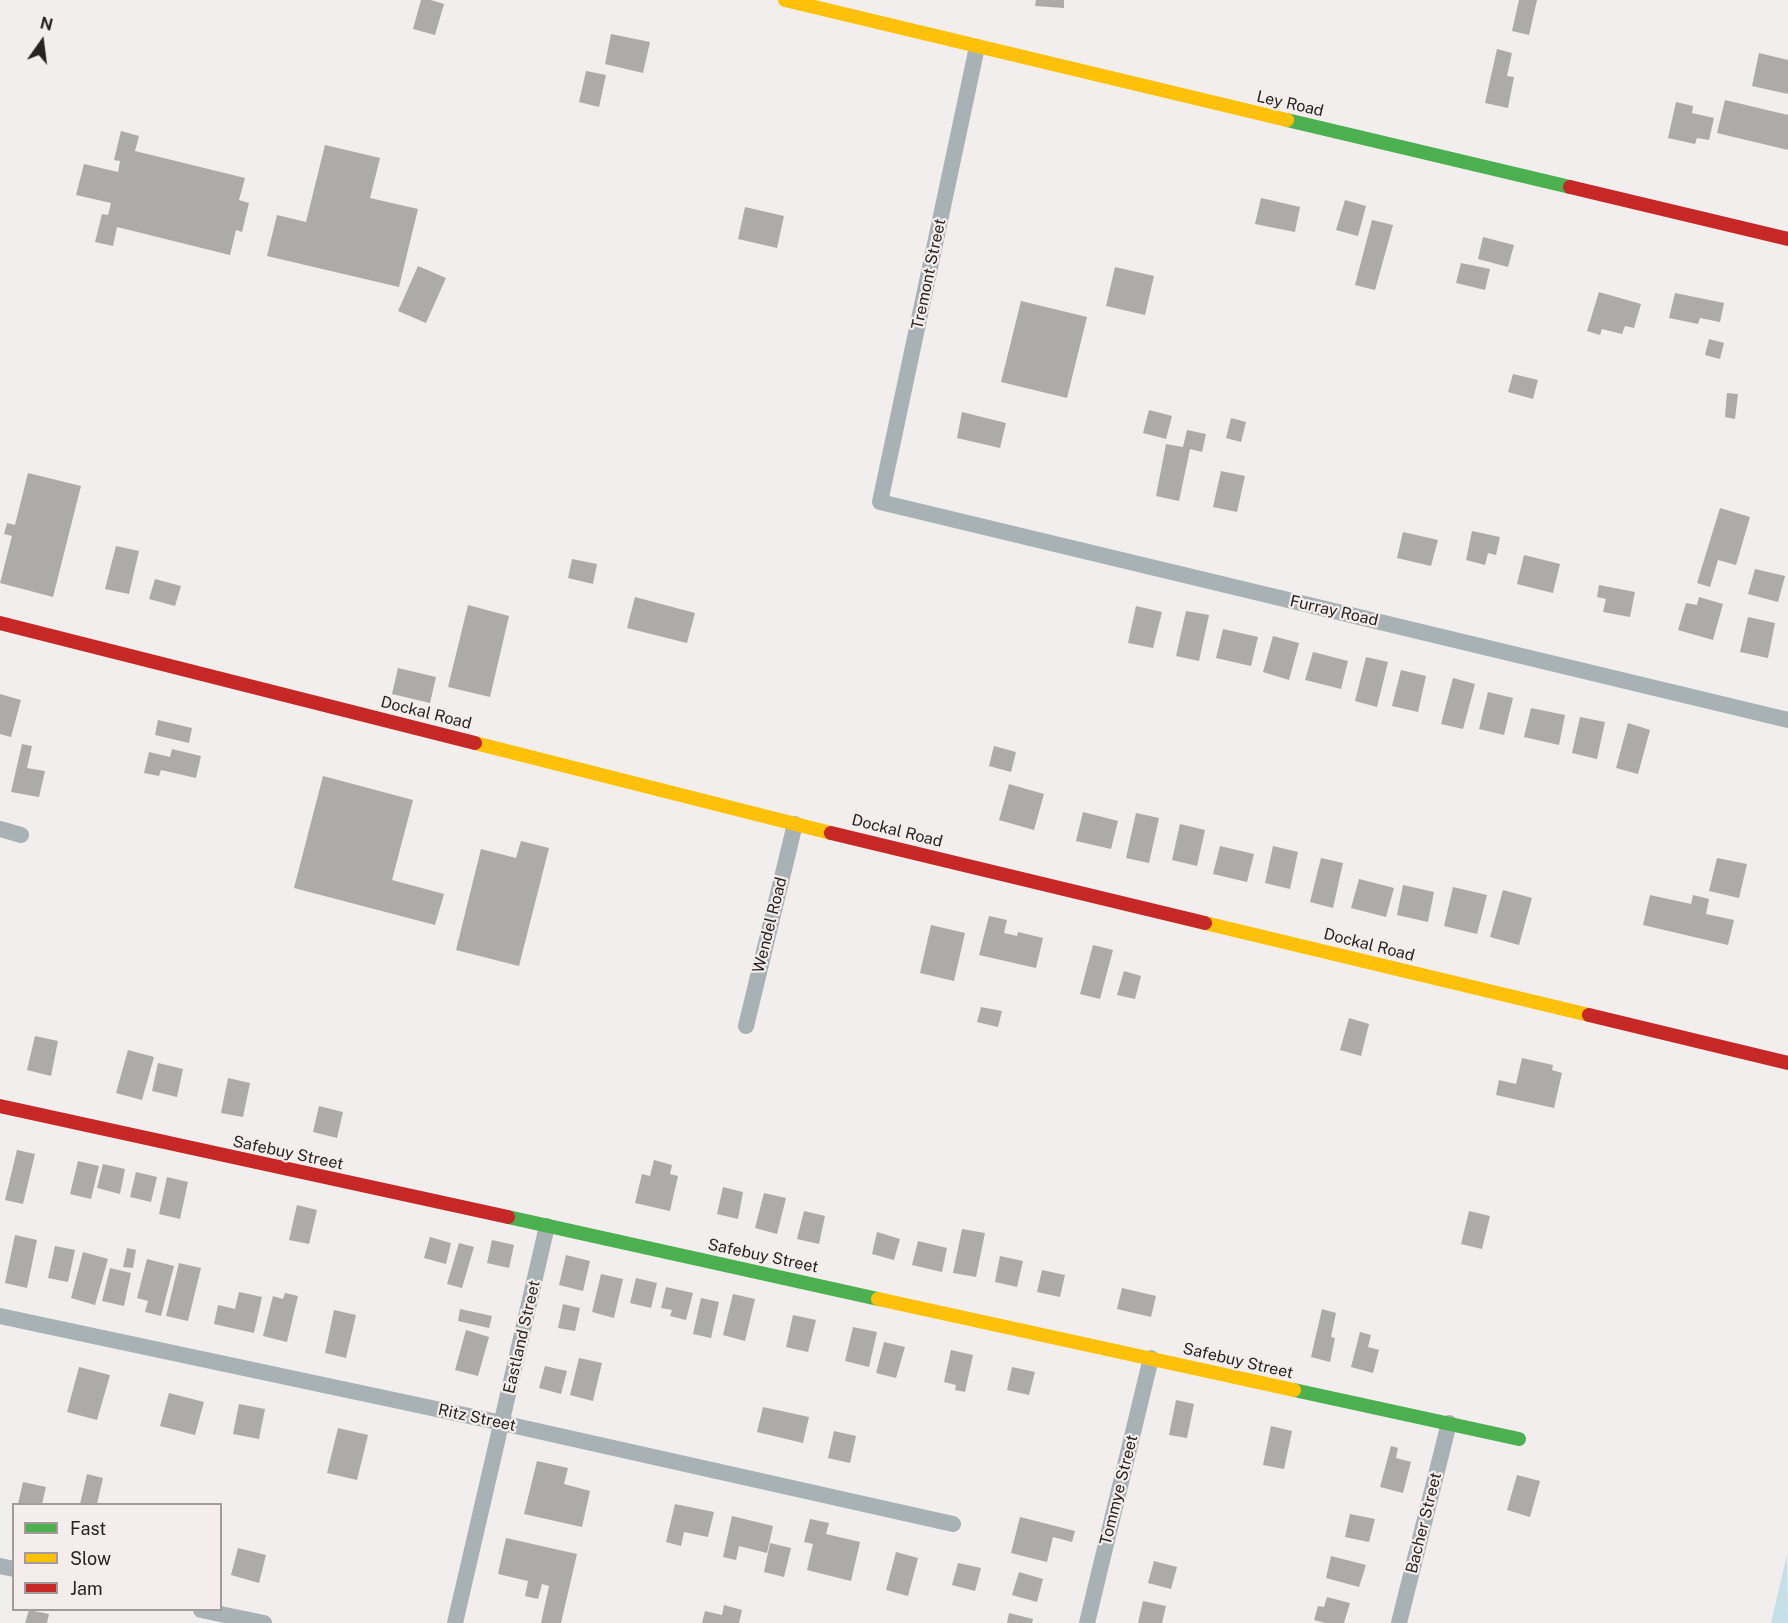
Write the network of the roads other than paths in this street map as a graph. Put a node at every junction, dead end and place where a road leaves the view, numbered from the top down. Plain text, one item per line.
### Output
1 (785, 0) edge
2 (978, 47) junction
3 (1788, 239) edge
4 (879, 502) joint
5 (0, 623) edge
6 (1788, 720) edge
7 (795, 824) junction
8 (0, 830) edge
9 (21, 835) dead end
10 (746, 1026) dead end
11 (1788, 1063) edge
12 (0, 1106) edge
13 (547, 1226) junction
14 (0, 1316) edge
15 (1150, 1358) junction
16 (502, 1423) junction
17 (1449, 1423) junction
18 (1519, 1438) dead end
19 (953, 1524) dead end
20 (206, 1611) edge
21 (264, 1623) edge
22 (455, 1623) edge
23 (1087, 1623) edge
24 (1399, 1623) edge

1 - 2 street, Ley Road
2 - 3 street, Ley Road
2 - 4 street, Tremont Street
4 - 6 street, Furray Road
5 - 7 street, Dockal Road
7 - 10 street, Wendel Road
7 - 11 street, Dockal Road
8 - 9 street
12 - 13 street, Safebuy Street
13 - 15 street, Safebuy Street
13 - 16 street, Eastland Street
14 - 16 street, Ritz Street
15 - 17 street, Safebuy Street
15 - 23 street, Tommye Street
16 - 19 street, Ritz Street
16 - 22 street, Eastland Street
17 - 18 street, Safebuy Street
17 - 24 street, Bacher Street
20 - 21 street

